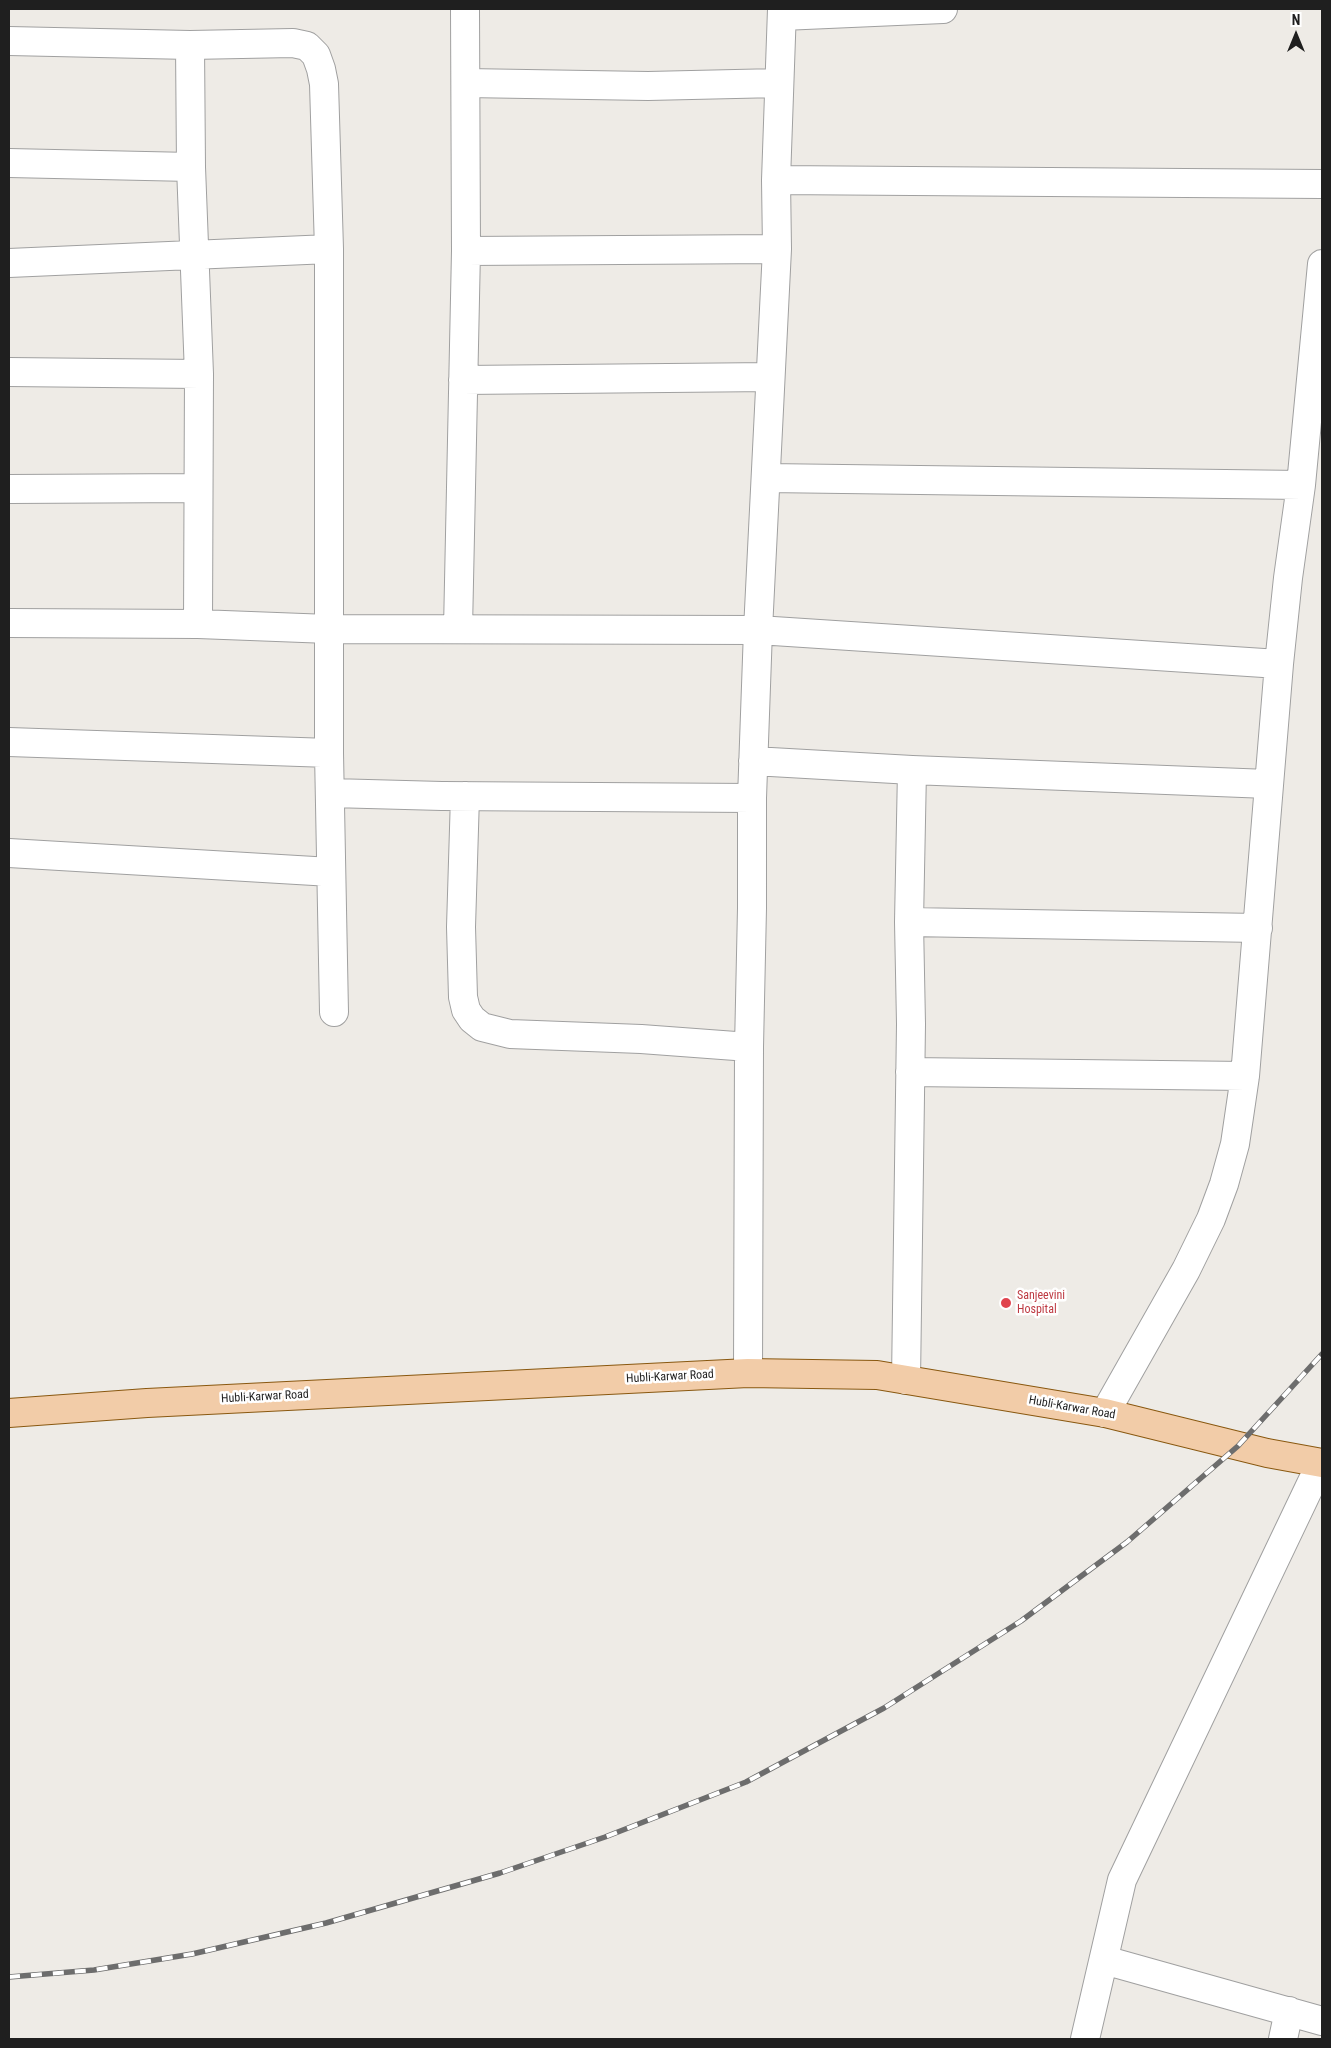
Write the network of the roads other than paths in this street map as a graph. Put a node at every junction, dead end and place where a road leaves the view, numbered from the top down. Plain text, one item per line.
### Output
1 (466, 9) edge
2 (943, 9) edge
3 (782, 12) edge
4 (9, 42) edge
5 (190, 45) junction
6 (466, 83) junction
7 (779, 83) junction
8 (9, 163) edge
9 (191, 167) junction
10 (776, 180) junction
11 (1322, 184) edge
12 (329, 249) junction
13 (777, 249) junction
14 (466, 251) junction
15 (195, 255) junction
16 (9, 263) edge
17 (1322, 264) edge
18 (9, 372) edge
19 (199, 374) junction
20 (770, 377) junction
21 (463, 380) junction
22 (767, 478) junction
23 (1301, 486) junction
24 (198, 488) junction
25 (9, 489) edge
26 (9, 623) edge
27 (198, 624) junction
28 (329, 629) junction
29 (458, 629) junction
30 (758, 630) junction
31 (1279, 664) junction
32 (9, 742) edge
33 (329, 753) junction
34 (753, 761) junction
35 (912, 770) junction
36 (1268, 784) junction
37 (331, 793) junction
38 (465, 796) junction
39 (752, 798) junction
40 (9, 853) edge
41 (331, 872) junction
42 (909, 922) junction
43 (1258, 928) junction
44 (334, 1012) dead end
45 (748, 1047) junction
46 (910, 1072) junction
47 (1245, 1076) junction
48 (748, 1373) junction
49 (906, 1380) junction
50 (9, 1413) edge
51 (1105, 1413) junction
52 (1322, 1463) edge
53 (1104, 1960) junction
54 (1289, 2010) junction
55 (1322, 2021) edge
56 (1085, 2039) edge
57 (1283, 2039) edge

1 - 6 street
2 - 3 street
3 - 7 street
4 - 5 street
5 - 9 street
5 - 12 street
6 - 7 street
6 - 14 street
7 - 10 street
8 - 9 street
9 - 15 street
10 - 11 street
10 - 13 street
12 - 15 street
12 - 28 street
13 - 14 street
13 - 20 street
14 - 21 street
15 - 16 street
15 - 19 street
17 - 23 street
18 - 19 street
19 - 24 street
20 - 21 street
20 - 22 street
21 - 29 street
22 - 23 street
22 - 30 street
23 - 31 street
24 - 25 street
24 - 27 street
26 - 27 street
27 - 28 street
28 - 29 street
28 - 33 street
29 - 30 street
30 - 31 street
30 - 34 street
31 - 36 street
32 - 33 street
33 - 37 street
34 - 35 street
34 - 39 street
35 - 36 street
35 - 42 street
36 - 43 street
37 - 38 street
37 - 41 street
38 - 39 street
38 - 45 street
39 - 45 street
40 - 41 street
41 - 44 street
42 - 43 street
42 - 46 street
43 - 47 street
45 - 48 street
46 - 47 street
46 - 49 street
47 - 51 street
48 - 49 main road, Hubli-Karwar Road
48 - 50 main road, Hubli-Karwar Road
49 - 51 main road, Hubli-Karwar Road
51 - 52 main road, Hubli-Karwar Road
52 - 53 street
53 - 54 street
53 - 56 street
54 - 55 street
54 - 57 street

